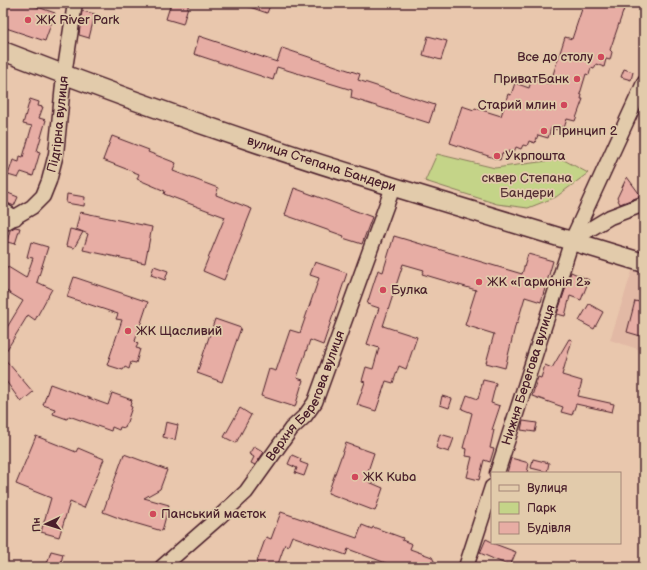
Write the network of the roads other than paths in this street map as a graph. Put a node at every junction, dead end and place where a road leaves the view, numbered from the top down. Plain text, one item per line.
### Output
1 (75, 3) edge
2 (3, 51) edge
3 (64, 75) junction
4 (644, 83) edge
5 (393, 187) junction
6 (644, 204) edge
7 (3, 210) edge
8 (9, 221) edge
9 (572, 240) junction
10 (644, 263) edge
11 (497, 472) edge
12 (491, 490) edge
13 (162, 567) edge
14 (466, 567) edge

1 - 3 street, Підгірна вулиця
2 - 3 main road, вулиця Степана Бандери
3 - 5 main road, вулиця Степана Бандери
3 - 8 street, Підгірна вулиця
4 - 9 street, Нижня Берегова вулиця
5 - 9 main road, вулиця Степана Бандери
5 - 13 street, Верхня Берегова вулиця
6 - 9 street
7 - 8 street
9 - 10 main road, вулиця Степана Бандери
9 - 11 street, Нижня Берегова вулиця
12 - 14 street

